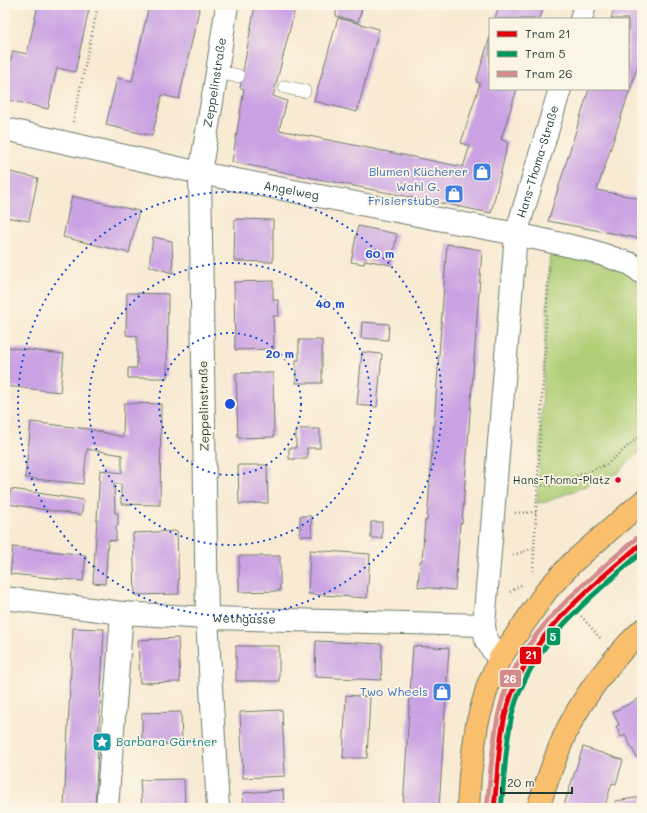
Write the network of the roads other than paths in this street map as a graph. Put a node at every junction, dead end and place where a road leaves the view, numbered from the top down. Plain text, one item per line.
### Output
1 (227, 5) edge
2 (585, 5) edge
3 (580, 18) edge
4 (217, 72) junction
5 (238, 76) dead end
6 (285, 87) dead end
7 (560, 90) edge
8 (304, 91) dead end
9 (5, 129) edge
10 (200, 173) junction
11 (516, 234) junction
12 (642, 273) edge
13 (642, 502) edge
14 (5, 598) edge
15 (122, 613) junction
16 (207, 618) junction
17 (484, 625) junction
18 (642, 630) edge
19 (500, 660) junction
20 (107, 808) edge
21 (218, 808) edge
22 (468, 808) edge
23 (538, 808) edge

1 - 4 street, Zeppelinstraße
2 - 3 street
4 - 5 lane
4 - 10 street, Zeppelinstraße
6 - 8 lane
7 - 11 street, Hans-Thoma-Straße
9 - 10 street, Angelweg
10 - 11 street, Angelweg
10 - 16 street, Zeppelinstraße
11 - 12 street
11 - 17 street
13 - 19 main road
14 - 15 street, Wethgasse
15 - 16 street, Wethgasse
15 - 20 street
16 - 17 street, Wethgasse
16 - 21 street, Zeppelinstraße
17 - 19 street
18 - 23 main road
19 - 22 main road

